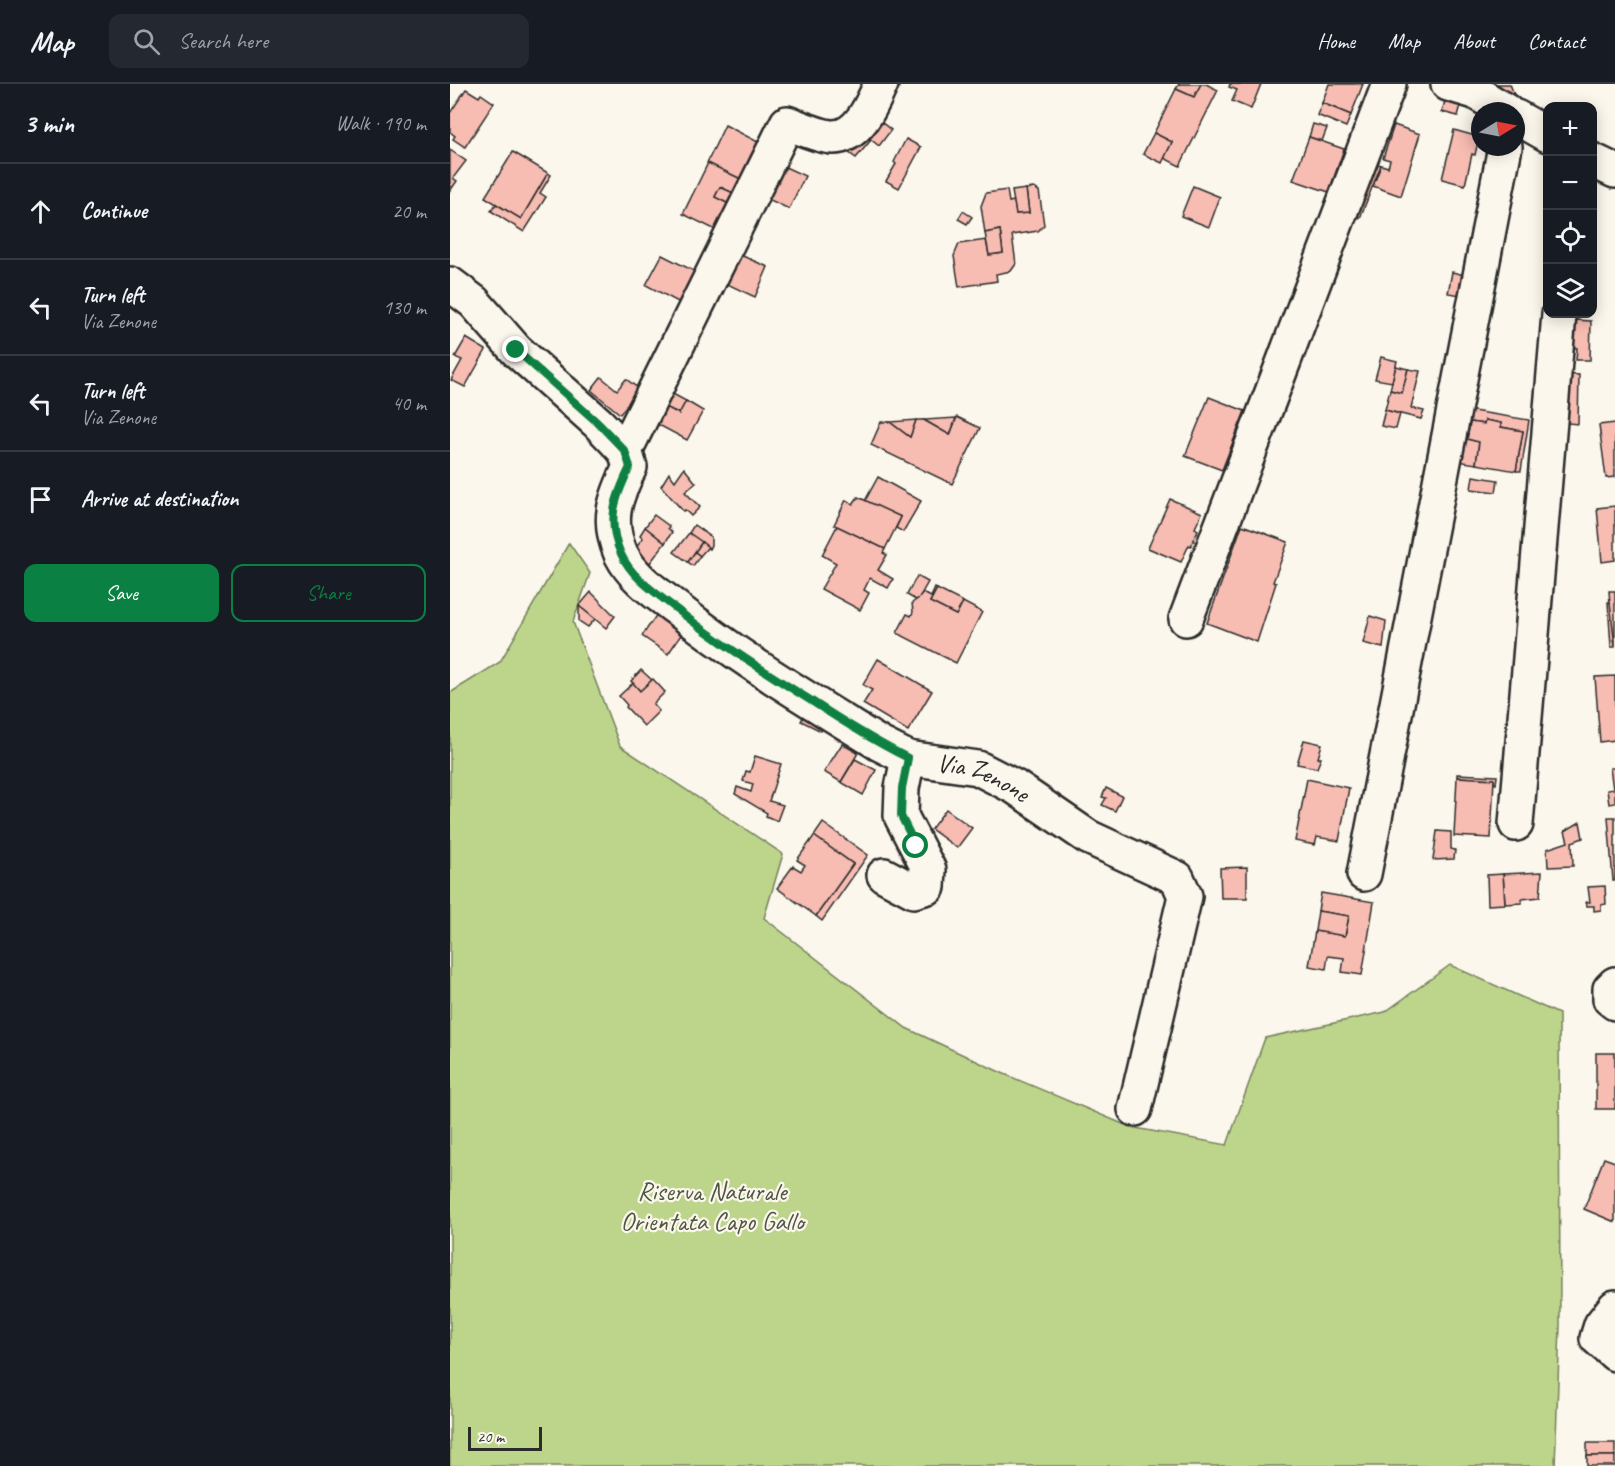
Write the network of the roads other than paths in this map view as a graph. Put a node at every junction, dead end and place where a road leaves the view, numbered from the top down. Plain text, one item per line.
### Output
1 (881, 84) edge
2 (1389, 84) edge
3 (1448, 84) edge
4 (1491, 102) edge
5 (1525, 122) edge
6 (1543, 132) edge
7 (1503, 156) edge
8 (1597, 162) edge
9 (1615, 171) edge
10 (450, 284) edge
11 (1559, 318) edge
12 (625, 451) junction
13 (1186, 619) dead end
14 (908, 758) junction
15 (1516, 824) dead end
16 (1364, 874) dead end
17 (884, 876) dead end
18 (1615, 984) edge
19 (1615, 1003) edge
20 (1135, 1108) dead end
21 (1615, 1307) edge
22 (1615, 1354) edge

1 - 12 street
2 - 13 street
3 - 4 street
5 - 6 street
7 - 16 street
8 - 9 street
10 - 12 street
11 - 15 street
12 - 14 street, Via Zenone
14 - 17 street
14 - 20 street, Via Zenone
18 - 19 street
21 - 22 street

